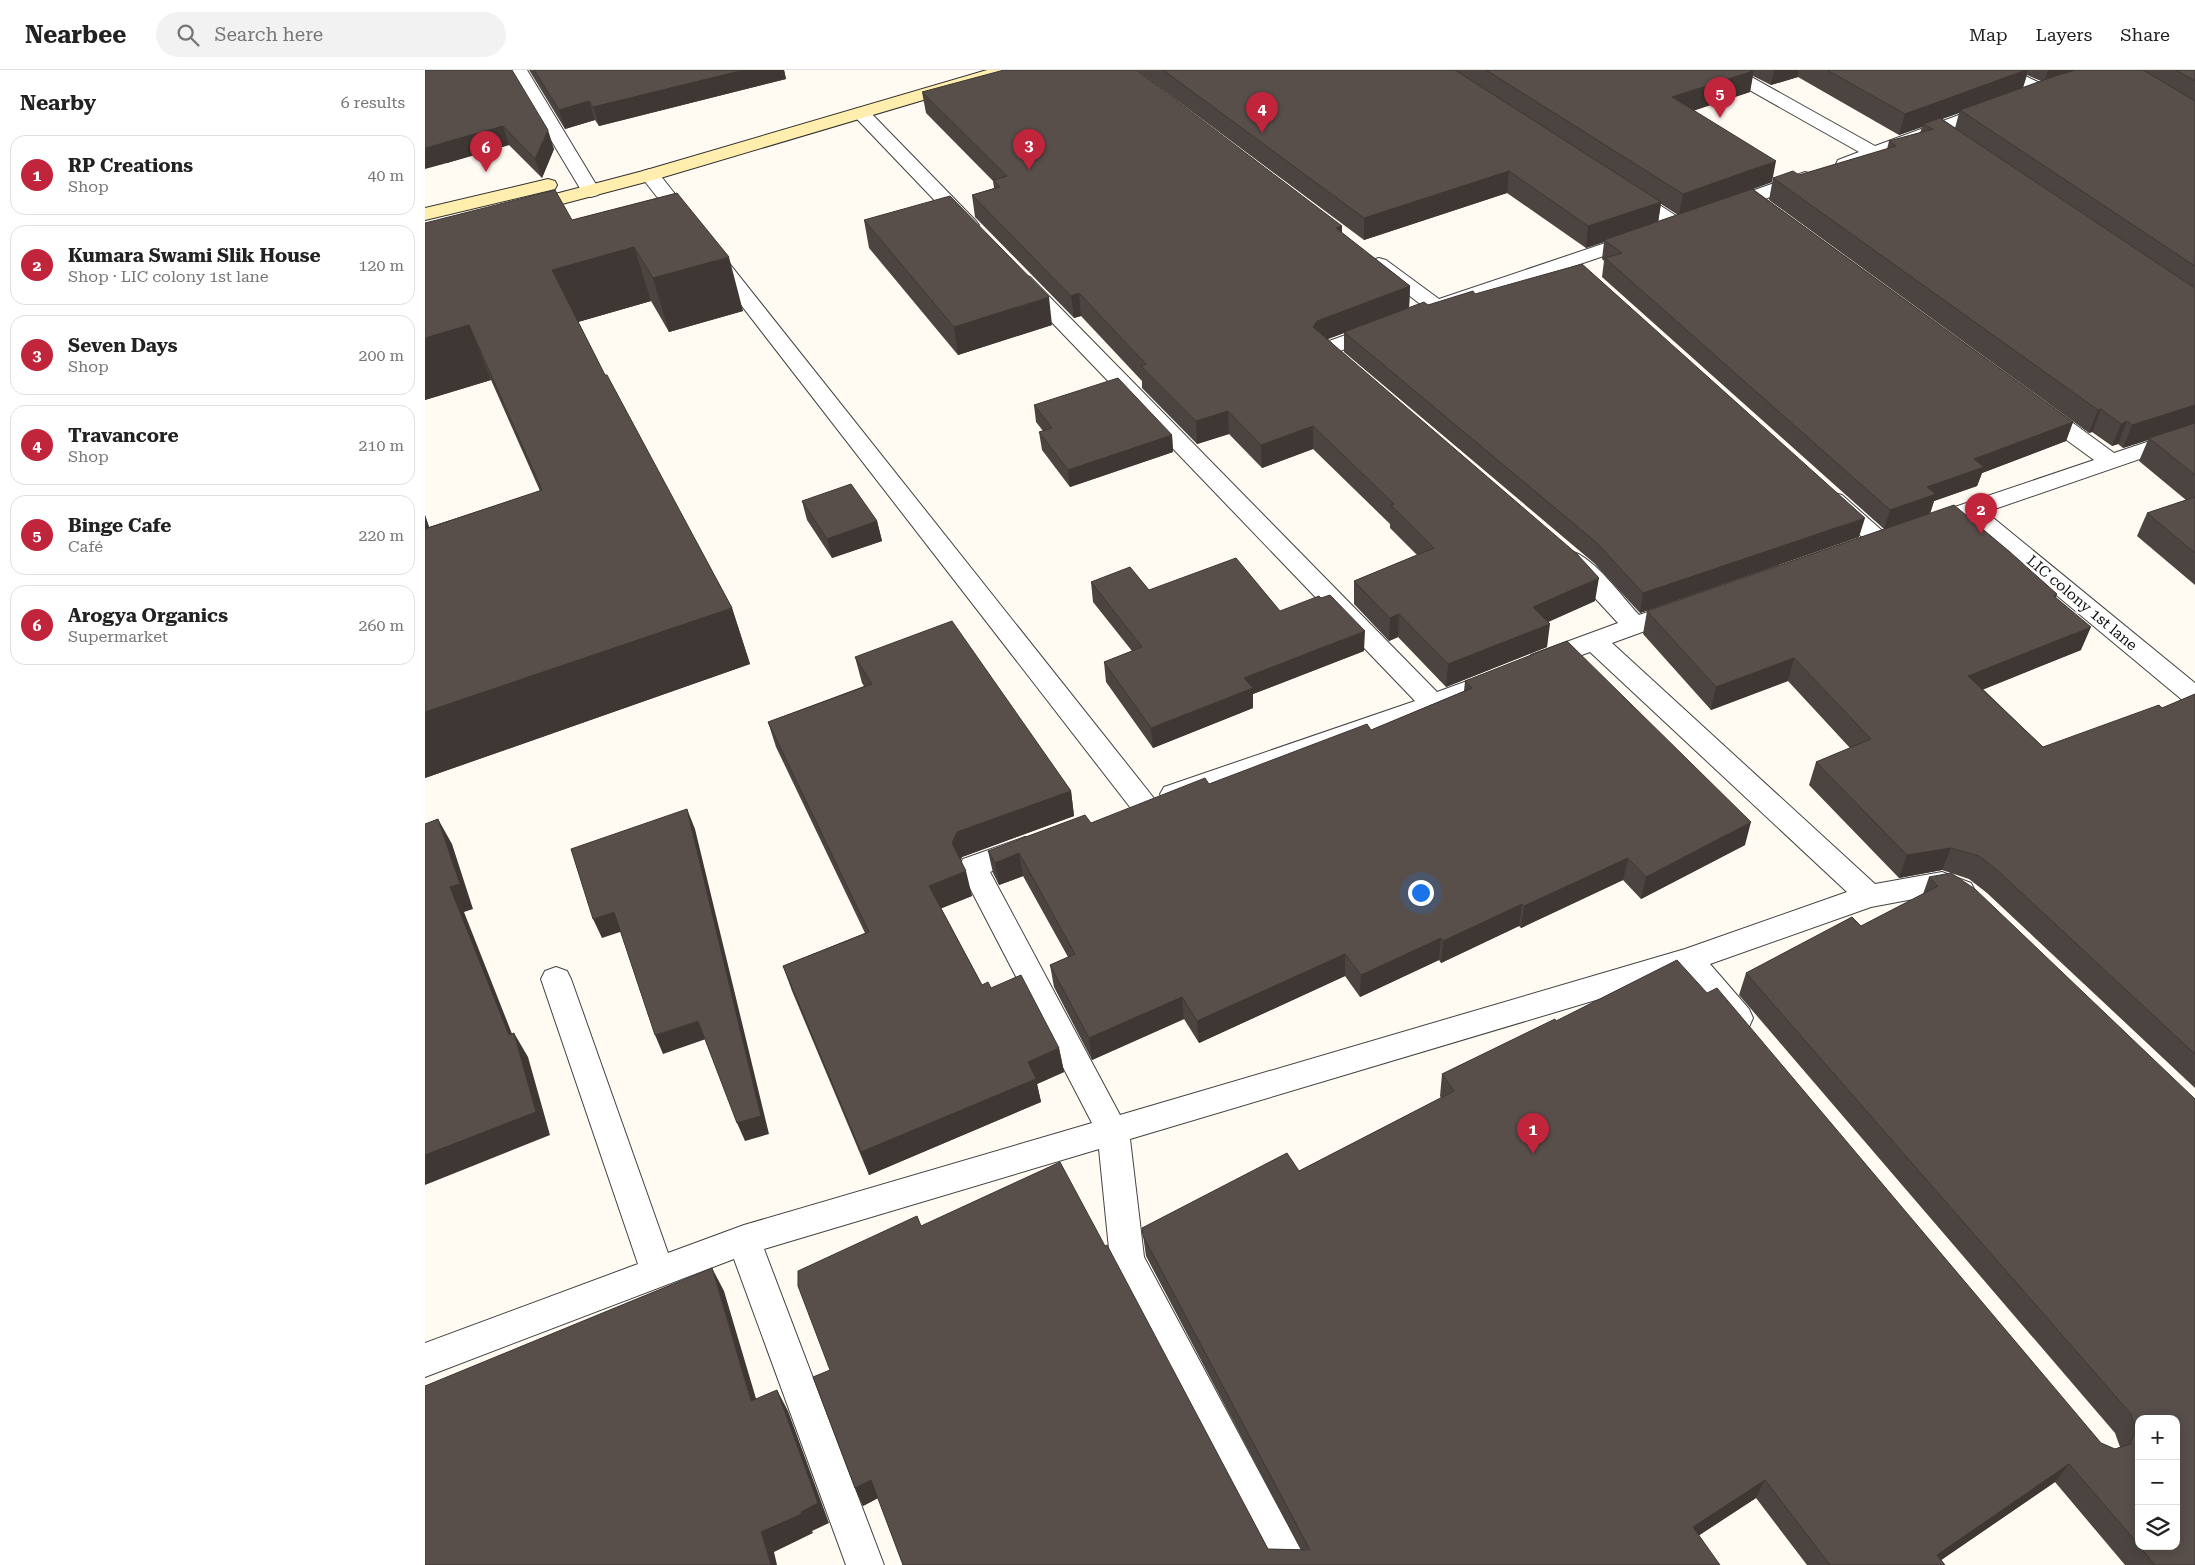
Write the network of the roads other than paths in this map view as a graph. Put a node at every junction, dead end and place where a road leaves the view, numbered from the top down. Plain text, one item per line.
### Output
1 (518, 70) edge
2 (947, 70) edge
3 (1005, 70) edge
4 (1727, 70) edge
5 (2000, 70) edge
6 (2061, 86) edge
7 (2042, 91) junction
8 (861, 113) junction
9 (1936, 130) junction
10 (1952, 141) edge
11 (1874, 153) junction
12 (650, 175) junction
13 (1611, 182) edge
14 (586, 184) junction
15 (508, 212) edge
16 (425, 214) edge
17 (1677, 225) junction
18 (985, 241) edge
19 (1366, 254) edge
20 (1012, 270) edge
21 (1437, 307) junction
22 (1363, 381) edge
23 (2023, 397) edge
24 (2195, 433) edge
25 (2110, 461) junction
26 (1820, 487) edge
27 (1969, 510) junction
28 (1894, 535) junction
29 (1553, 544) edge
30 (1850, 550) edge
31 (1700, 602) edge
32 (1634, 625) junction
33 (1593, 640) junction
34 (1522, 668) edge
35 (1495, 679) edge
36 (2195, 697) edge
37 (1433, 704) junction
38 (1143, 804) junction
39 (1117, 814) edge
40 (1045, 841) edge
41 (1869, 896) junction
42 (1983, 909) edge
43 (1689, 960) junction
44 (556, 979) dead end
45 (1760, 1044) edge
46 (1113, 1132) junction
47 (744, 1240) junction
48 (658, 1272) junction
49 (425, 1360) edge
50 (865, 1565) edge
51 (1290, 1565) edge

1 - 14 street
2 - 14 street
3 - 8 street
4 - 11 street
5 - 7 street
6 - 7 street
7 - 9 street
8 - 12 street
8 - 18 street
9 - 10 street
9 - 11 street
11 - 17 street
12 - 14 street
12 - 38 street
13 - 17 street
14 - 15 street
14 - 16 street
17 - 21 street
19 - 21 street
20 - 37 street
21 - 22 street
23 - 25 street
24 - 25 street
25 - 27 street
26 - 28 street
27 - 28 street
27 - 36 street, LIC colony 1st lane
28 - 30 street
29 - 32 street
31 - 32 street
32 - 33 street
33 - 34 street
33 - 41 street
35 - 37 street
37 - 38 street
38 - 39 street
40 - 46 street
41 - 42 street
41 - 43 street
43 - 45 street
43 - 46 street
44 - 48 street
46 - 47 street
46 - 51 street
47 - 48 street
47 - 50 street
48 - 49 street

